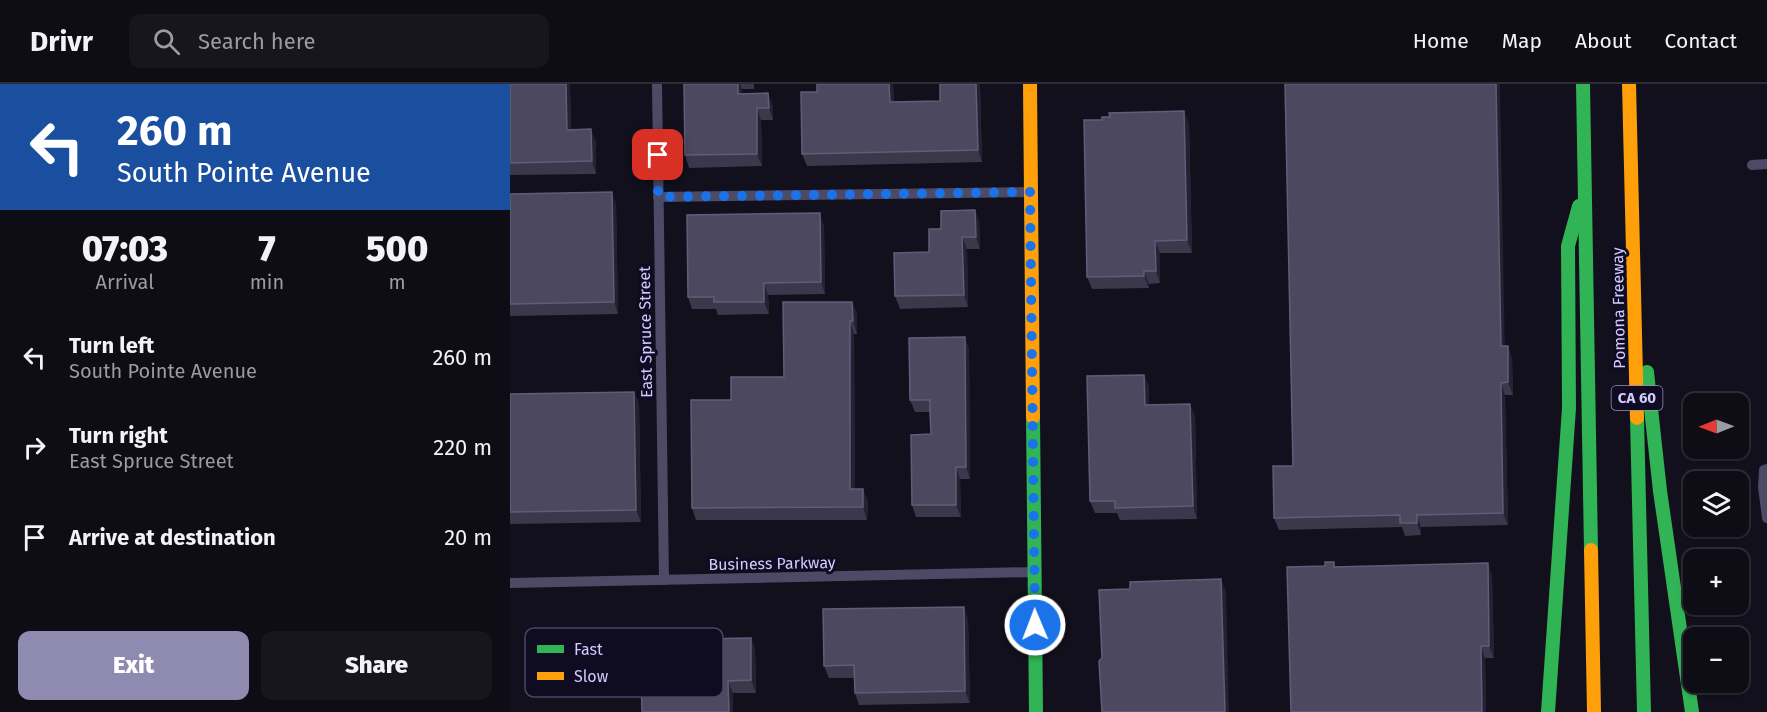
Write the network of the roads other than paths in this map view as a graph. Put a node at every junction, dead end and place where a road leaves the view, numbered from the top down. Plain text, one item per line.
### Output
1 (657, 84) edge
2 (1030, 84) edge
3 (1583, 84) edge
4 (1629, 84) edge
5 (1767, 164) edge
6 (1752, 165) dead end
7 (1584, 187) junction
8 (1030, 192) junction
9 (658, 197) junction
10 (1633, 246) junction
11 (1766, 470) edge
12 (1767, 518) edge
13 (1035, 572) junction
14 (664, 580) junction
15 (510, 583) edge
16 (1036, 712) edge
17 (1548, 712) edge
18 (1594, 712) edge
19 (1644, 712) edge
20 (1692, 712) edge

1 - 9 street, East Spruce Street
2 - 8 main road
3 - 7 main road, Pomona Freeway / CA 60
4 - 10 main road, Pomona Freeway / CA 60
5 - 6 street
7 - 17 main road
7 - 18 main road, Pomona Freeway / CA 60
8 - 9 street
8 - 13 main road
9 - 14 street, East Spruce Street
10 - 19 main road, Pomona Freeway / CA 60
10 - 20 main road
11 - 12 street
13 - 14 street, Business Parkway
13 - 16 main road
14 - 15 street, Business Parkway

